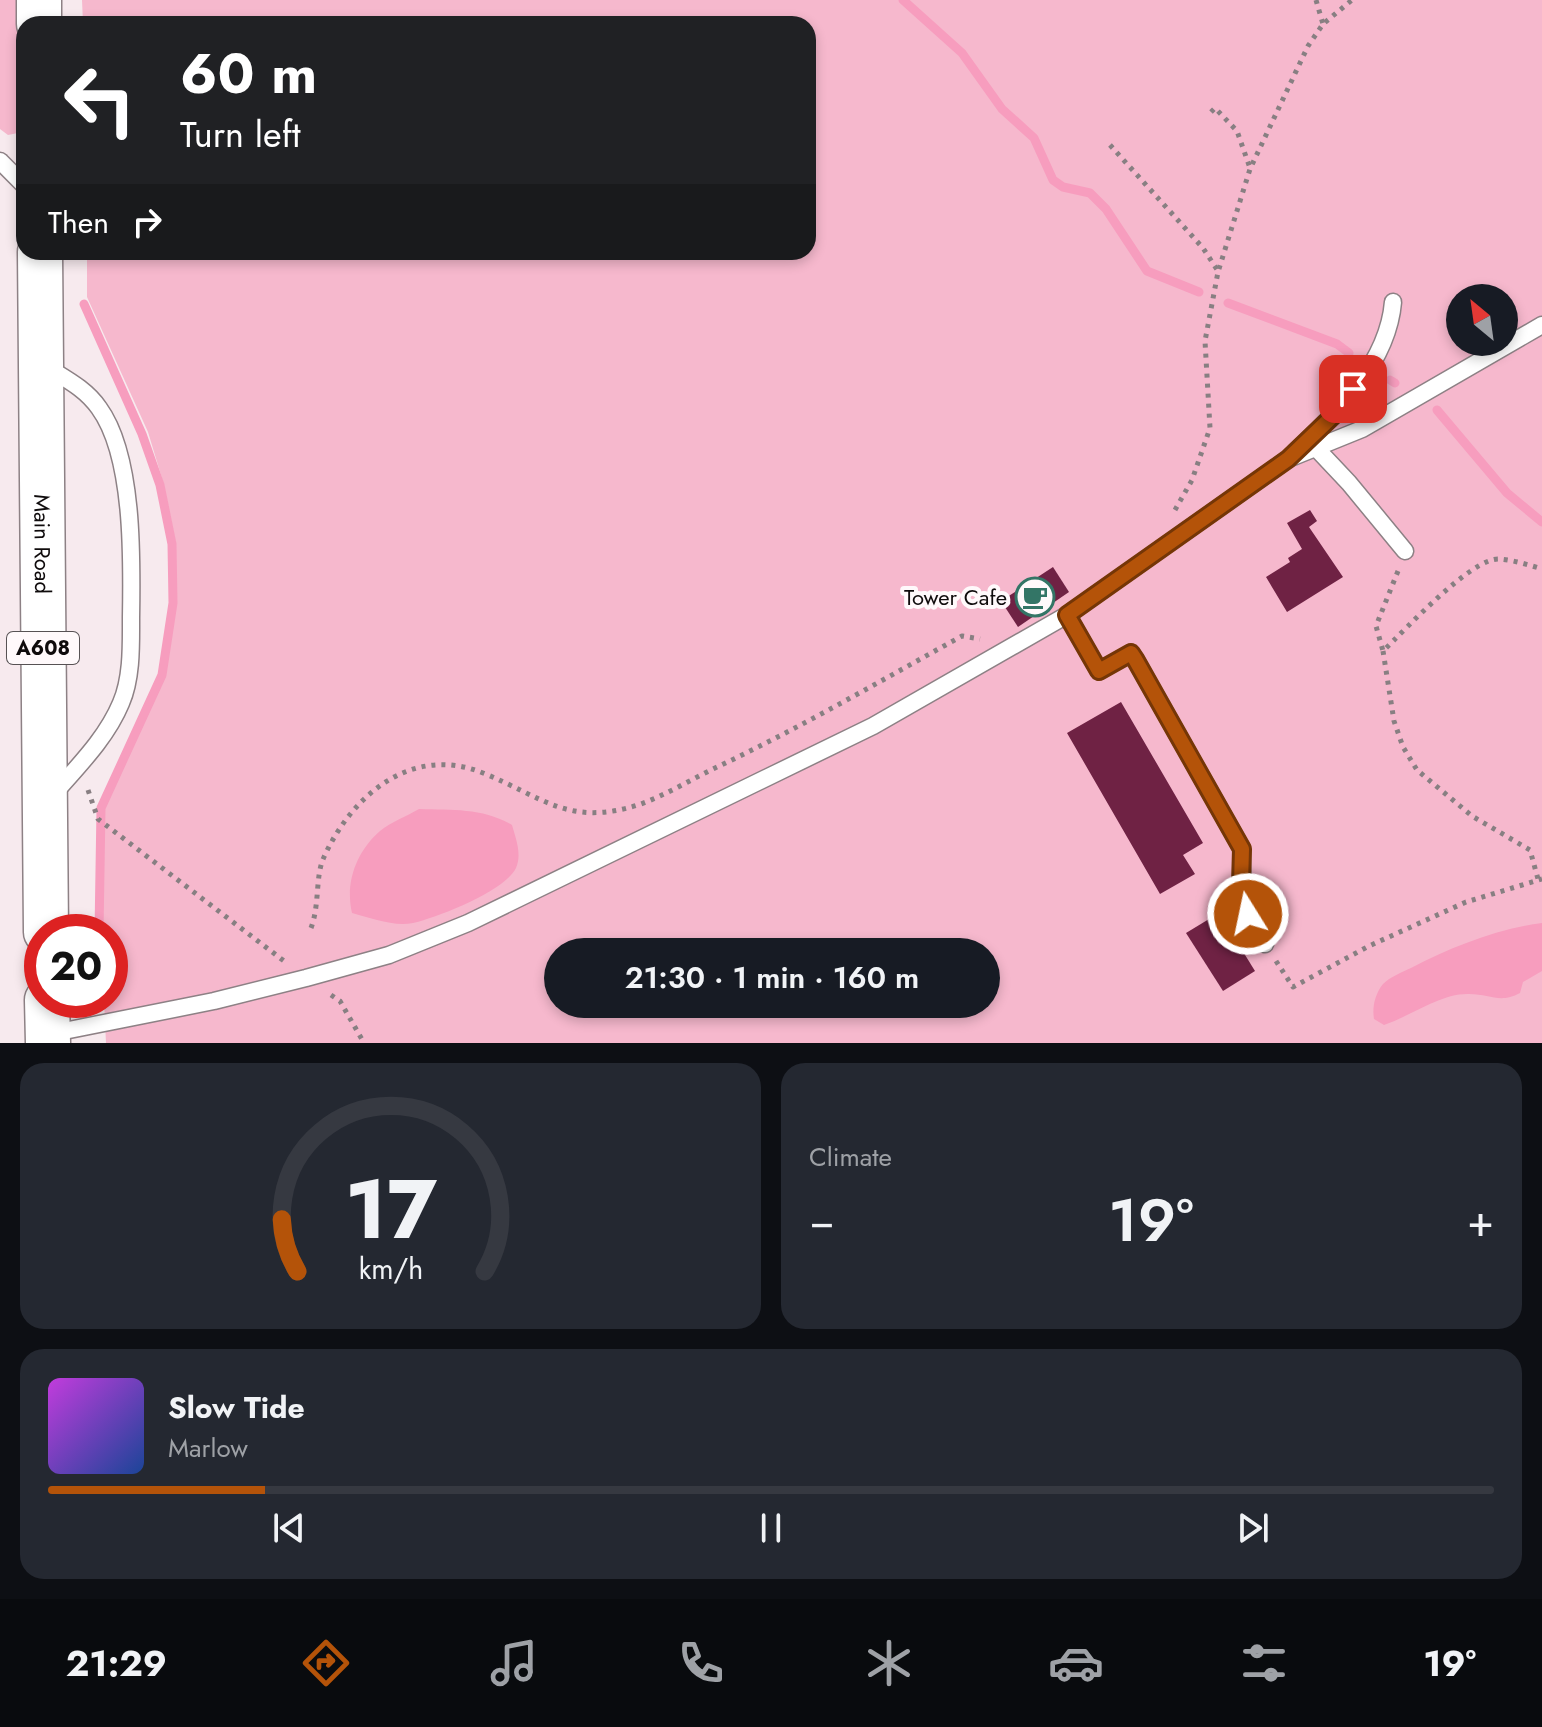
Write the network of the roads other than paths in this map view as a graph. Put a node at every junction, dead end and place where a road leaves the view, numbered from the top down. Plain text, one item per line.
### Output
1 (0, 161) edge
2 (16, 177) edge
3 (40, 260) edge
4 (1393, 302) dead end
5 (1542, 325) edge
6 (43, 365) junction
7 (1316, 448) junction
8 (1288, 459) junction
9 (1405, 551) road end
10 (1067, 615) junction
11 (43, 806) junction
12 (46, 914) edge
13 (1265, 944) road end
14 (48, 1026) edge

1 - 2 lane
3 - 6 main road, Main Road / A608
4 - 8 lane
5 - 7 lane
6 - 11 main road, Main Road / A608
6 - 11 lane
7 - 8 lane
7 - 9 lane
8 - 10 lane
10 - 13 lane
10 - 14 lane
11 - 12 main road, Main Road / A608

